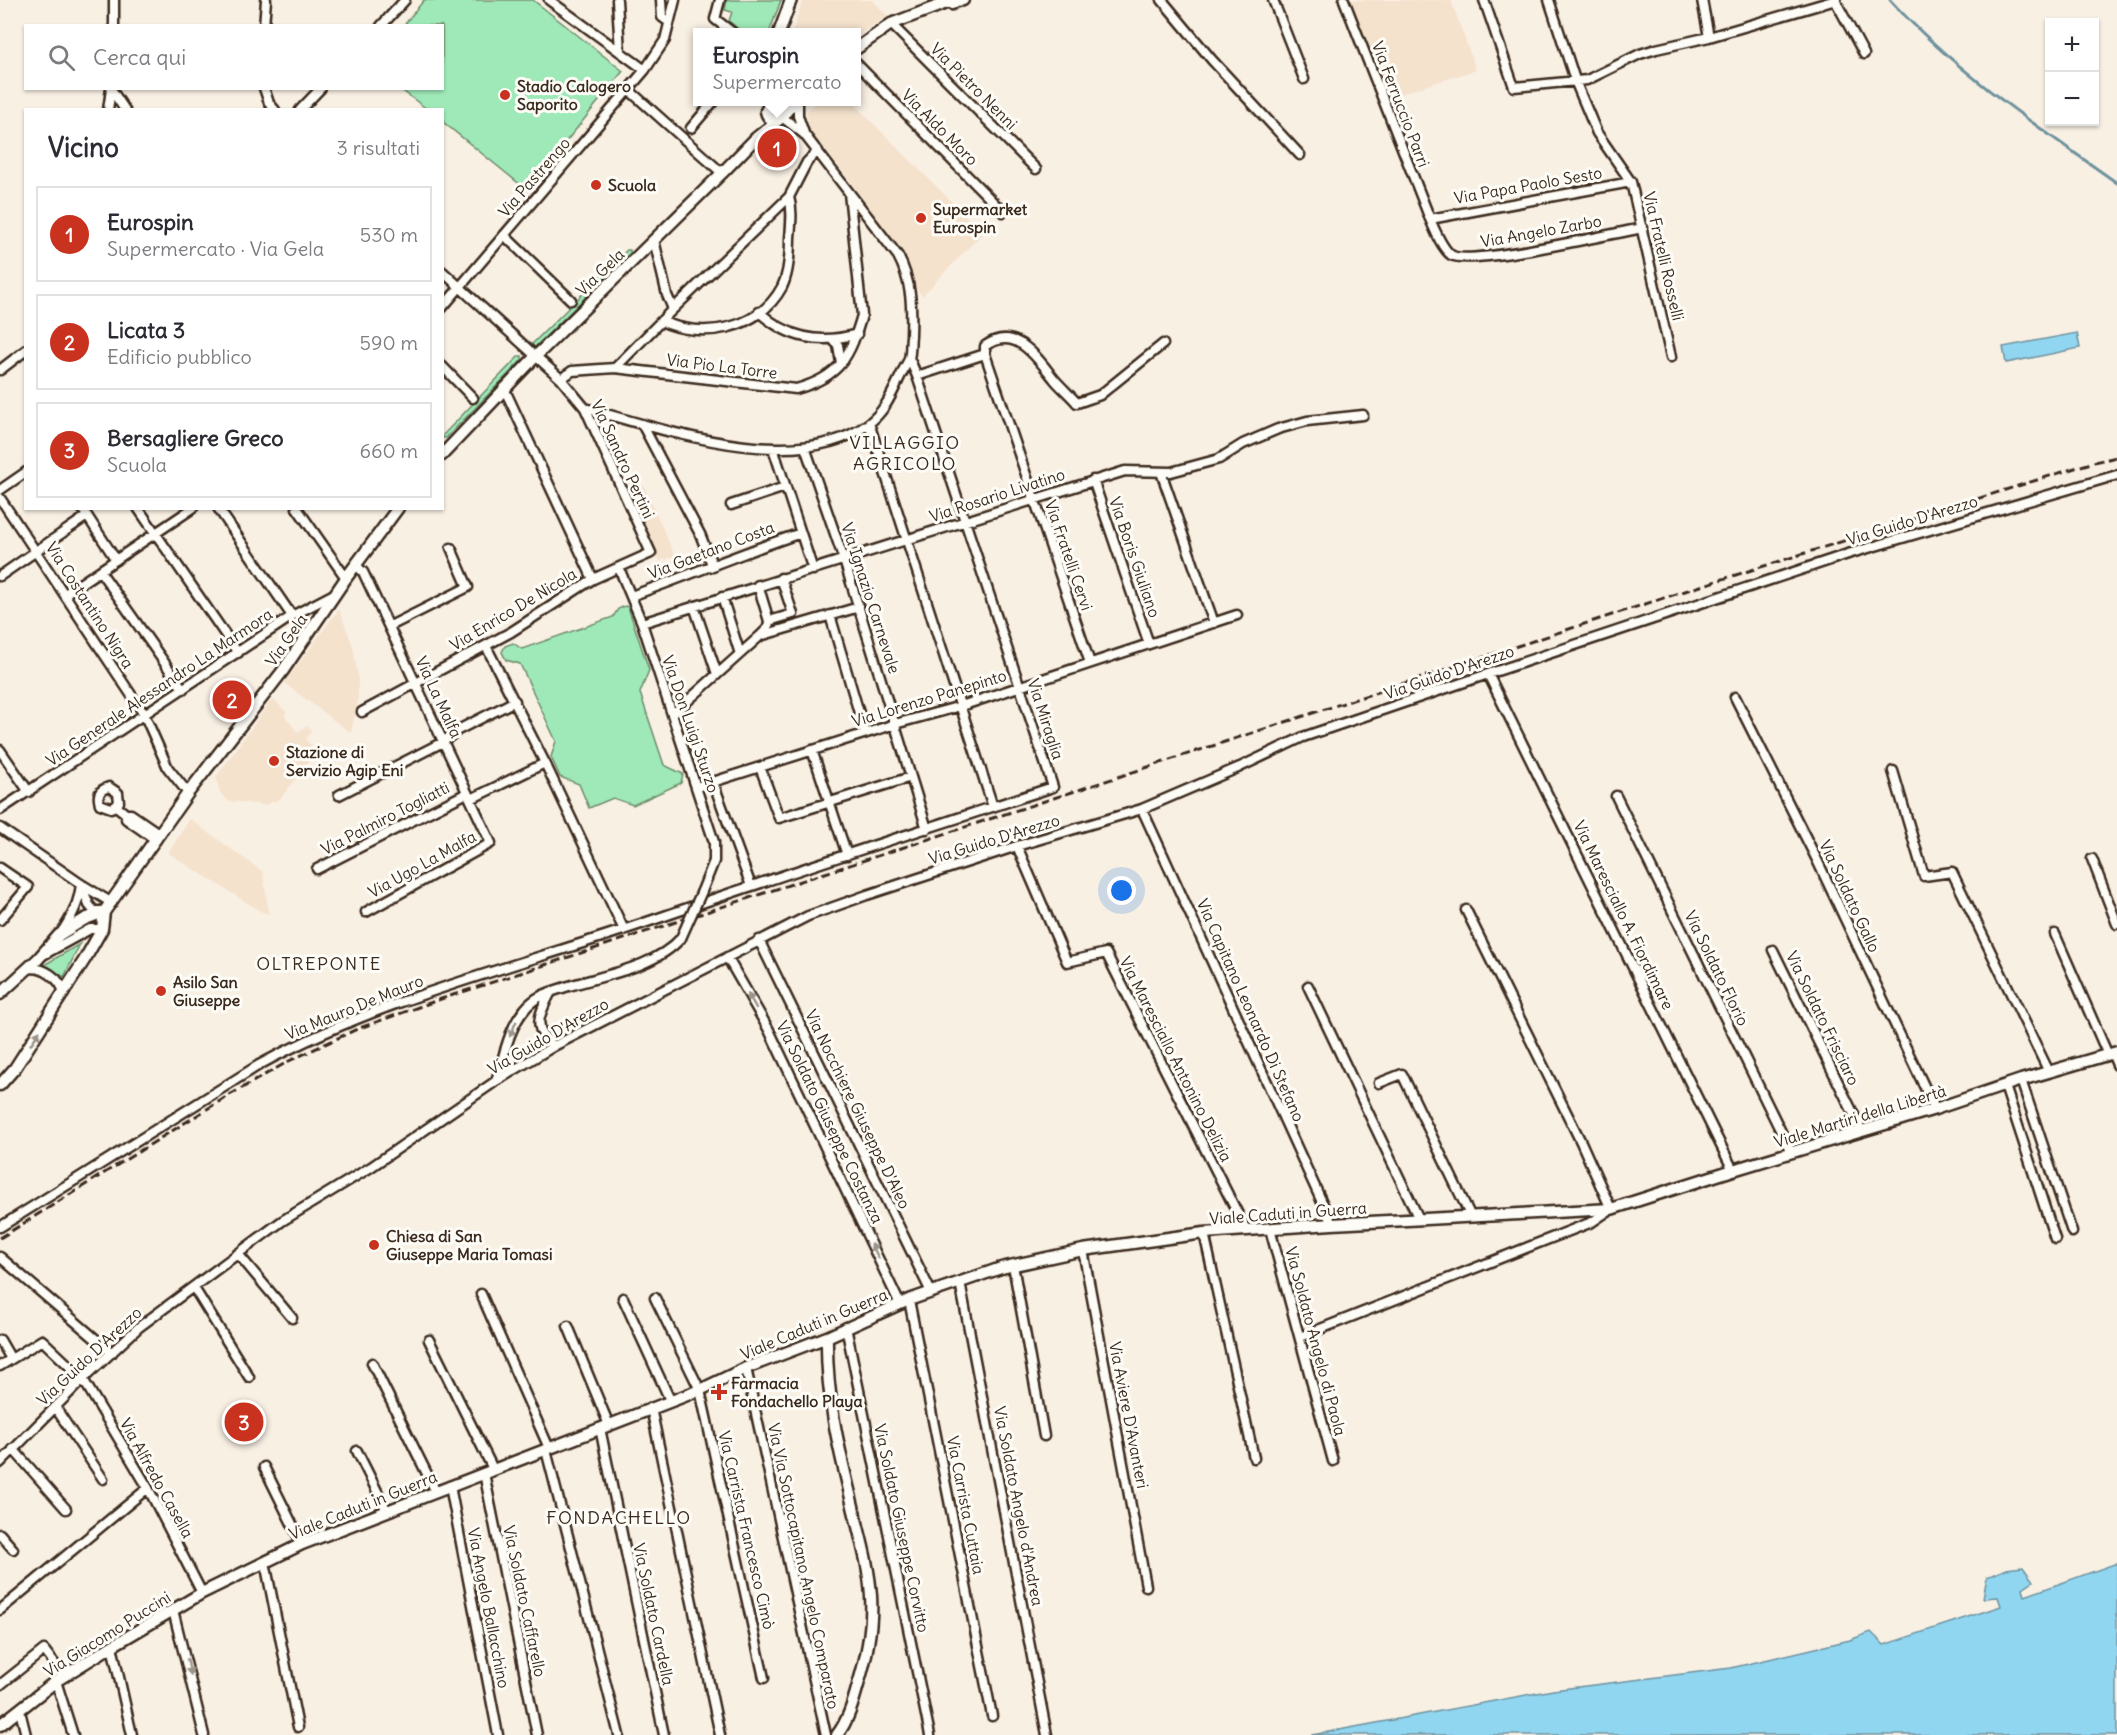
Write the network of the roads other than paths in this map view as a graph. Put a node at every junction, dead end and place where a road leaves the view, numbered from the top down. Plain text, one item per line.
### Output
1 (114, 0) edge
2 (266, 0) edge
3 (405, 0) edge
4 (549, 0) edge
5 (617, 0) edge
6 (662, 0) edge
7 (675, 0) edge
8 (720, 0) edge
9 (791, 0) edge
10 (963, 0) edge
11 (1162, 0) edge
12 (1273, 0) edge
13 (1344, 0) edge
14 (1484, 0) edge
15 (1549, 0) edge
16 (1702, 0) edge
17 (1835, 0) edge
18 (952, 1) edge
19 (563, 4) edge
20 (669, 22) junction
21 (114, 24) edge
22 (264, 24) edge
23 (383, 24) edge
24 (891, 24) junction
25 (727, 28) edge
26 (781, 28) edge
27 (1709, 37) junction
28 (861, 45) edge
29 (620, 52) junction
30 (1864, 54) dead end
31 (861, 68) edge
32 (645, 70) junction
33 (1304, 79) dead end
34 (1576, 83) junction
35 (111, 90) edge
36 (112, 90) edge
37 (265, 90) edge
38 (319, 90) edge
39 (629, 90) junction
40 (710, 106) edge
41 (797, 106) edge
42 (108, 108) edge
43 (124, 108) edge
44 (273, 108) edge
45 (302, 108) edge
46 (776, 108) edge
47 (691, 128) dead end
48 (804, 134) junction
49 (818, 151) junction
50 (1300, 155) dead end
51 (1036, 169) dead end
52 (722, 173) junction
53 (1631, 182) junction
54 (849, 192) junction
55 (789, 197) junction
56 (1003, 212) dead end
57 (1430, 219) junction
58 (1643, 228) junction
59 (504, 235) junction
60 (654, 240) junction
61 (444, 273) edge
62 (459, 286) junction
63 (571, 300) dead end
64 (444, 305) edge
65 (673, 309) junction
66 (759, 312) junction
67 (661, 321) junction
68 (857, 334) junction
69 (832, 339) junction
70 (1163, 344) dead end
71 (24, 352) edge
72 (985, 354) junction
73 (536, 356) junction
74 (1671, 357) dead end
75 (909, 358) junction
76 (841, 364) junction
77 (444, 368) edge
78 (615, 368) junction
79 (0, 370) edge
80 (917, 376) junction
81 (561, 379) junction
82 (504, 388) junction
83 (473, 398) dead end
84 (585, 408) junction
85 (1363, 415) dead end
86 (869, 423) junction
87 (643, 426) junction
88 (805, 447) junction
89 (773, 448) junction
90 (444, 451) edge
91 (1161, 472) junction
92 (24, 473) edge
93 (2117, 474) edge
94 (1093, 480) junction
95 (785, 488) junction
96 (0, 490) edge
97 (0, 498) edge
98 (1035, 500) junction
99 (731, 505) dead end
100 (139, 510) edge
101 (190, 510) edge
102 (219, 510) edge
103 (298, 510) edge
104 (397, 510) edge
105 (84, 512) edge
106 (965, 521) junction
107 (156, 533) junction
108 (801, 533) junction
109 (906, 540) junction
110 (451, 548) dead end
111 (37, 551) junction
112 (651, 553) joint
113 (116, 560) junction
114 (844, 560) junction
115 (356, 565) junction
116 (713, 567) junction
117 (619, 568) junction
118 (813, 570) junction
119 (100, 571) junction
120 (0, 576) edge
121 (346, 578) junction
122 (781, 578) junction
123 (593, 579) junction
124 (758, 585) junction
125 (337, 592) junction
126 (65, 594) junction
127 (632, 596) junction
128 (722, 597) junction
129 (694, 606) junction
130 (859, 607) junction
131 (830, 615) junction
132 (1237, 615) dead end
133 (292, 616) junction
134 (769, 621) junction
135 (642, 623) junction
136 (1214, 623) junction
137 (390, 626) junction
138 (760, 636) junction
139 (1149, 644) junction
140 (486, 646) junction
141 (238, 653) junction
142 (740, 654) junction
143 (1090, 663) junction
144 (717, 674) junction
145 (1488, 674) junction
146 (416, 681) junction
147 (1020, 686) junction
148 (183, 689) junction
149 (1735, 697) dead end
150 (515, 701) junction
151 (960, 706) junction
152 (362, 712) dead end
153 (144, 714) junction
154 (673, 714) junction
155 (895, 724) junction
156 (866, 733) junction
157 (443, 742) junction
158 (0, 750) edge
159 (812, 750) junction
160 (545, 763) junction
161 (760, 767) junction
162 (1893, 771) dead end
163 (911, 777) junction
164 (712, 782) junction
165 (697, 787) junction
166 (29, 792) junction
167 (188, 793) junction
168 (339, 795) dead end
169 (469, 796) junction
170 (1616, 796) dead end
171 (831, 802) junction
172 (116, 806) dead end
173 (993, 807) junction
174 (1142, 808) junction
175 (0, 810) edge
176 (0, 828) edge
177 (927, 829) junction
178 (158, 837) junction
179 (491, 843) joint
180 (1017, 846) junction
181 (848, 855) junction
182 (2092, 859) dead end
183 (0, 868) edge
184 (317, 869) dead end
185 (81, 884) junction
186 (751, 886) junction
187 (112, 903) junction
188 (1466, 910) dead end
189 (104, 912) junction
190 (366, 912) dead end
191 (0, 920) edge
192 (2117, 924) edge
193 (102, 929) junction
194 (624, 930) junction
195 (2055, 934) dead end
196 (59, 935) junction
197 (759, 940) junction
198 (1773, 950) dead end
199 (726, 957) junction
200 (38, 959) junction
201 (26, 969) junction
202 (1308, 986) dead end
203 (551, 992) junction
204 (0, 994) edge
205 (64, 994) junction
206 (554, 1046) junction
207 (2112, 1053) edge
208 (2117, 1065) edge
209 (2049, 1072) junction
210 (2021, 1080) junction
211 (496, 1081) junction
212 (1379, 1083) dead end
213 (0, 1085) edge
214 (2005, 1086) junction
215 (1935, 1109) junction
216 (1862, 1131) junction
217 (1791, 1152) junction
218 (1733, 1170) junction
219 (1611, 1209) junction
220 (1471, 1217) junction
221 (1419, 1219) junction
222 (1332, 1224) junction
223 (0, 1227) edge
224 (1270, 1229) junction
225 (1246, 1230) junction
226 (2072, 1232) dead end
227 (1204, 1233) junction
228 (2055, 1239) dead end
229 (1083, 1250) junction
230 (239, 1255) junction
231 (0, 1257) edge
232 (1013, 1265) junction
233 (960, 1282) junction
234 (194, 1288) junction
235 (931, 1292) junction
236 (481, 1294) dead end
237 (623, 1298) dead end
238 (656, 1298) dead end
239 (905, 1302) junction
240 (292, 1318) dead end
241 (568, 1326) dead end
242 (846, 1327) junction
243 (827, 1336) junction
244 (1300, 1337) junction
245 (0, 1340) edge
246 (429, 1340) dead end
247 (112, 1353) junction
248 (11, 1359) junction
249 (372, 1364) dead end
250 (0, 1366) edge
251 (746, 1368) junction
252 (249, 1377) dead end
253 (83, 1379) junction
254 (700, 1390) junction
255 (670, 1400) junction
256 (55, 1407) junction
257 (651, 1408) junction
258 (605, 1426) junction
259 (1044, 1436) dead end
260 (13, 1449) junction
261 (548, 1449) junction
262 (357, 1451) dead end
263 (1254, 1458) dead end
264 (1334, 1461) dead end
265 (0, 1463) edge
266 (264, 1467) dead end
267 (488, 1471) junction
268 (103, 1479) dead end
269 (450, 1486) junction
270 (148, 1488) junction
271 (436, 1492) junction
272 (66, 1509) dead end
273 (387, 1511) junction
274 (0, 1534) edge
275 (302, 1544) junction
276 (13, 1549) dead end
277 (265, 1562) junction
278 (1146, 1586) dead end
279 (202, 1593) junction
280 (0, 1610) edge
281 (173, 1610) junction
282 (112, 1646) junction
283 (60, 1678) junction
284 (764, 1678) dead end
285 (0, 1685) edge
286 (20, 1711) junction
287 (992, 1716) dead end
288 (0, 1725) edge
289 (298, 1727) dead end
290 (26, 1735) edge
291 (73, 1735) edge
292 (132, 1735) edge
293 (204, 1735) edge
294 (498, 1735) edge
295 (537, 1735) edge
296 (619, 1735) edge
297 (664, 1735) edge
298 (720, 1735) edge
299 (826, 1735) edge
300 (837, 1735) edge
301 (930, 1735) edge
302 (1047, 1735) edge

1 - 21 street
2 - 22 street
3 - 23 street
4 - 19 street
5 - 29 street
6 - 20 street
7 - 20 street, Via Pastrengo
8 - 25 street
9 - 26 street
10 - 18 street
11 - 50 street
12 - 33 street
13 - 57 street, Via Ferruccio Parri
14 - 34 street
15 - 34 street, Via Fratelli Rosselli
16 - 27 street
17 - 27 street
17 - 30 street
18 - 24 street
19 - 29 street
20 - 32 street, Via Pastrengo
24 - 28 street
24 - 51 street, Via Pietro Nenni
27 - 34 street
29 - 32 street
31 - 56 street, Via Aldo Moro
32 - 39 street, Via Pastrengo
34 - 53 street, Via Fratelli Rosselli
35 - 42 street
36 - 43 street
37 - 44 street
38 - 45 street
39 - 52 street
39 - 59 street, Via Pastrengo
40 - 47 street
41 - 48 street
46 - 48 street
46 - 52 street, Via Gela
48 - 49 street
49 - 54 street
49 - 55 street
52 - 60 street, Via Gela
53 - 57 street, Via Papa Paolo Sesto
53 - 58 street, Via Fratelli Rosselli
54 - 68 street, Via Pio La Torre
54 - 75 street
55 - 65 street
55 - 66 street
57 - 58 street, Via Angelo Zarbo
58 - 74 street, Via Fratelli Rosselli
59 - 62 street, Via Pastrengo
59 - 63 street
60 - 65 street
60 - 73 street, Via Gela
61 - 62 street, Via Sandro Pertini
62 - 64 street, Via Pastrengo
62 - 73 street, Via Sandro Pertini
65 - 67 street
66 - 67 street
66 - 69 street
67 - 78 street
68 - 69 street
68 - 76 street, Via Pio La Torre
69 - 76 street
70 - 72 street
71 - 79 street
72 - 80 street
72 - 98 street, Via Fratelli Cervi
73 - 81 street, Via Sandro Pertini
73 - 82 street, Via Gela
75 - 80 street, Via Miraglia
75 - 86 street
76 - 78 street, Via Pio La Torre
77 - 83 street
78 - 81 street, Via Pio La Torre
80 - 106 street, Via Miraglia
81 - 84 street, Via Sandro Pertini
82 - 90 street, Via Gela
82 - 123 street
84 - 87 street
84 - 112 street, Via Sandro Pertini
85 - 91 street, Via Rosario Livatino
86 - 88 street
86 - 109 street
87 - 89 street
87 - 116 street
88 - 89 street
88 - 114 street, Via Ignazio Carnevale
89 - 95 street
91 - 94 street, Via Rosario Livatino
91 - 136 street
92 - 96 street
93 - 145 street, Via Guido D'Arezzo
94 - 98 street, Via Rosario Livatino
94 - 139 street, Via Boris Giuliano
95 - 99 street
95 - 108 street
97 - 111 street, Via Costantino Nigra
98 - 106 street, Via Rosario Livatino
98 - 143 street, Via Fratelli Cervi
100 - 107 street
101 - 107 street
102 - 133 street
103 - 121 street
104 - 115 street, Via Gela
105 - 111 street
105 - 113 street
106 - 109 street, Via Rosario Livatino
106 - 147 street, Via Miraglia
107 - 113 street
107 - 141 street
108 - 116 street, Via Gaetano Costa
108 - 118 street
109 - 114 street, Via Rosario Livatino
109 - 151 street
110 - 137 street
111 - 120 street
111 - 126 street, Via Costantino Nigra
112 - 117 street, Via Enrico De Nicola
113 - 119 street
114 - 118 street, Via Rosario Livatino
114 - 130 street, Via Ignazio Carnevale
115 - 121 street, Via Gela
115 - 137 street, Via La Malfa
116 - 127 street, Via Gaetano Costa
117 - 123 street, Via Enrico De Nicola
117 - 127 street, Via Don Luigi Sturzo
118 - 122 street, Via Rosario Livatino
119 - 126 street
119 - 148 street
121 - 125 street, Via Gela
122 - 124 street, Via Rosario Livatino
122 - 134 street
123 - 140 street, Via Enrico De Nicola
124 - 128 street, Via Rosario Livatino
124 - 134 street
125 - 133 street, Via Generale Alessandro La Marmora
125 - 167 street, Via Gela
126 - 153 street, Via Costantino Nigra
127 - 135 street, Via Don Luigi Sturzo
128 - 129 street, Via Rosario Livatino
128 - 142 street
129 - 135 street, Via Rosario Livatino
129 - 144 street
130 - 131 street
130 - 155 street, Via Ignazio Carnevale
131 - 138 street
131 - 156 street
132 - 136 street, Via Lorenzo Panepinto
133 - 141 street, Via Generale Alessandro La Marmora
134 - 138 street
135 - 154 street, Via Don Luigi Sturzo
136 - 139 street, Via Lorenzo Panepinto
137 - 146 street, Via La Malfa
138 - 142 street
139 - 143 street, Via Lorenzo Panepinto
140 - 146 street, Via Enrico De Nicola
140 - 150 street
141 - 148 street, Via Generale Alessandro La Marmora
142 - 144 street
143 - 147 street, Via Lorenzo Panepinto
144 - 154 street
145 - 174 street, Via Guido D'Arezzo
145 - 218 street, Via Maresciallo A. Fiordimare
146 - 152 street, Via Enrico De Nicola
146 - 157 street, Via La Malfa
147 - 151 street, Via Lorenzo Panepinto
147 - 173 street, Via Miraglia
148 - 153 street, Via Generale Alessandro La Marmora
149 - 215 street, Via Soldato Gallo
150 - 157 street
150 - 160 street
151 - 155 street, Via Lorenzo Panepinto
151 - 173 street
153 - 166 street, Via Generale Alessandro La Marmora
153 - 167 street, Via Costantino Nigra
154 - 165 street, Via Don Luigi Sturzo
155 - 156 street, Via Lorenzo Panepinto
155 - 163 street, Via Ignazio Carnevale
156 - 159 street, Via Lorenzo Panepinto
157 - 168 street
157 - 169 street, Via La Malfa
158 - 166 street
159 - 161 street, Via Lorenzo Panepinto
159 - 171 street
160 - 169 street, Via Palmiro Togliatti
160 - 194 street
161 - 164 street, Via Lorenzo Panepinto
161 - 171 street
162 - 209 street
163 - 171 street
163 - 177 street, Via Ignazio Carnevale
164 - 165 street, Via Lorenzo Panepinto
164 - 186 street
165 - 203 street, Via Don Luigi Sturzo, bridge
166 - 175 street, Via Generale Alessandro La Marmora
167 - 178 street, Via Gela
169 - 179 street, Via La Malfa
169 - 184 street, Via Palmiro Togliatti
170 - 217 street, Via Soldato Florio
171 - 181 street
172 - 178 street
173 - 177 street, Via Miraglia
174 - 180 street, Via Guido D'Arezzo
174 - 222 street, Via Capitano Leonardo Di Stefano
176 - 185 street
177 - 181 street, Via Miraglia
178 - 187 street, Via Gela
179 - 190 street, Via Ugo La Malfa
180 - 197 street, Via Guido D'Arezzo
180 - 225 street, Via Maresciallo Antonino Delizia
181 - 186 street, Via Miraglia
182 - 192 street
183 - 191 street
185 - 187 street
185 - 189 street
185 - 196 street
186 - 194 street, Via Mauro De Mauro
187 - 189 street, Via Gela
188 - 219 street
189 - 193 street
189 - 196 street
193 - 200 street
193 - 205 street
194 - 223 street, Via Mauro De Mauro
195 - 207 street
196 - 200 street
197 - 199 street, Via Guido D'Arezzo
197 - 235 street, Via Nocchiere Giuseppe D'Aleo
198 - 216 street, Via Soldato Frisciaro
199 - 206 street, Via Guido D'Arezzo
239 -> 199 street, Via Soldato Giuseppe Costanza
200 - 201 street
201 - 204 street
201 - 205 street
202 - 221 street
203 - 206 street
203 -> 211 street
213 -> 205 street
206 - 211 street, Via Guido D'Arezzo
207 - 208 street
207 - 209 street, Viale Martiri della Libertà
209 - 210 street, Viale Martiri della Libertà
210 - 214 street, Viale Martiri della Libertà
210 - 226 street
211 - 230 street, Via Guido D'Arezzo
212 - 220 street
214 - 215 street, Viale Martiri della Libertà
214 - 228 street
215 - 216 street, Viale Martiri della Libertà
216 - 217 street, Viale Martiri della Libertà
217 - 218 street, Viale Martiri della Libertà
218 - 219 street, Viale Martiri della Libertà
219 - 220 street, Viale Caduti in Guerra
219 - 244 street
220 - 221 street, Viale Caduti in Guerra
221 - 222 street, Viale Caduti in Guerra
222 - 224 street, Viale Caduti in Guerra
224 - 225 street, Viale Caduti in Guerra
224 - 244 street, Via Soldato Angelo di Paola
225 - 227 street, Viale Caduti in Guerra
227 - 229 street, Viale Caduti in Guerra
227 - 263 street
229 - 232 street, Viale Caduti in Guerra
229 - 278 street, Via Aviere D'Avanteri
230 - 234 street, Via Guido D'Arezzo
230 - 240 street
231 - 247 street
232 - 233 street, Viale Caduti in Guerra
232 - 259 street
233 - 235 street, Viale Caduti in Guerra
233 - 302 street, Via Soldato Angelo d'Andrea
234 - 247 street, Via Guido D'Arezzo
234 - 252 street
235 - 239 street, Viale Caduti in Guerra
236 - 261 street
237 - 255 street
238 - 254 street, Via Carrista Francesco Cimò
239 - 242 street, Viale Caduti in Guerra
239 - 287 street, Via Carrista Cuttaia
241 - 258 street, Via Soldato Cardella
242 - 243 street, Viale Caduti in Guerra
242 - 301 street, Via Soldato Giuseppe Corvitto
243 - 251 street, Viale Caduti in Guerra
243 - 300 street
244 - 264 street, Via Soldato Angelo di Paola
245 - 248 street
246 - 267 street, Via Soldato Caffarello
247 - 253 street, Via Guido D'Arezzo
248 - 250 street
248 - 253 street, Via Alfredo Casella
249 - 271 street
251 - 254 street, Viale Caduti in Guerra
251 - 299 street, Via Via Sottocapitano Angelo Comparato
253 - 256 street, Via Guido D'Arezzo
253 - 270 street, Via Alfredo Casella
254 - 255 street, Viale Caduti in Guerra
254 - 284 street, Via Carrista Francesco Cimò
255 - 257 street, Viale Caduti in Guerra
256 - 260 street, Via Guido D'Arezzo
256 - 268 street
257 - 258 street, Viale Caduti in Guerra
257 - 298 street
258 - 261 street, Viale Caduti in Guerra
258 - 297 street, Via Soldato Cardella
260 - 265 street, Via Guido D'Arezzo
260 - 272 street
261 - 267 street, Viale Caduti in Guerra
261 - 296 street
262 - 273 street
266 - 275 street
267 - 269 street, Viale Caduti in Guerra
267 - 295 street, Via Soldato Caffarello
269 - 271 street, Viale Caduti in Guerra
269 - 294 street, Via Angelo Ballacchino
270 - 279 street, Via Alfredo Casella
270 - 280 street
271 - 273 street, Viale Caduti in Guerra
273 - 275 street, Viale Caduti in Guerra
274 - 276 street
275 - 277 street, Viale Caduti in Guerra
277 - 279 street, Viale Caduti in Guerra
277 - 289 street
279 - 281 street, Via Giacomo Puccini
281 - 282 street, Via Giacomo Puccini
281 -> 293 street
282 - 283 street, Via Giacomo Puccini
282 - 292 street
283 - 285 street
283 - 286 street, Via Giacomo Puccini
283 - 291 street
286 - 288 street, Via Giacomo Puccini
286 - 290 street

